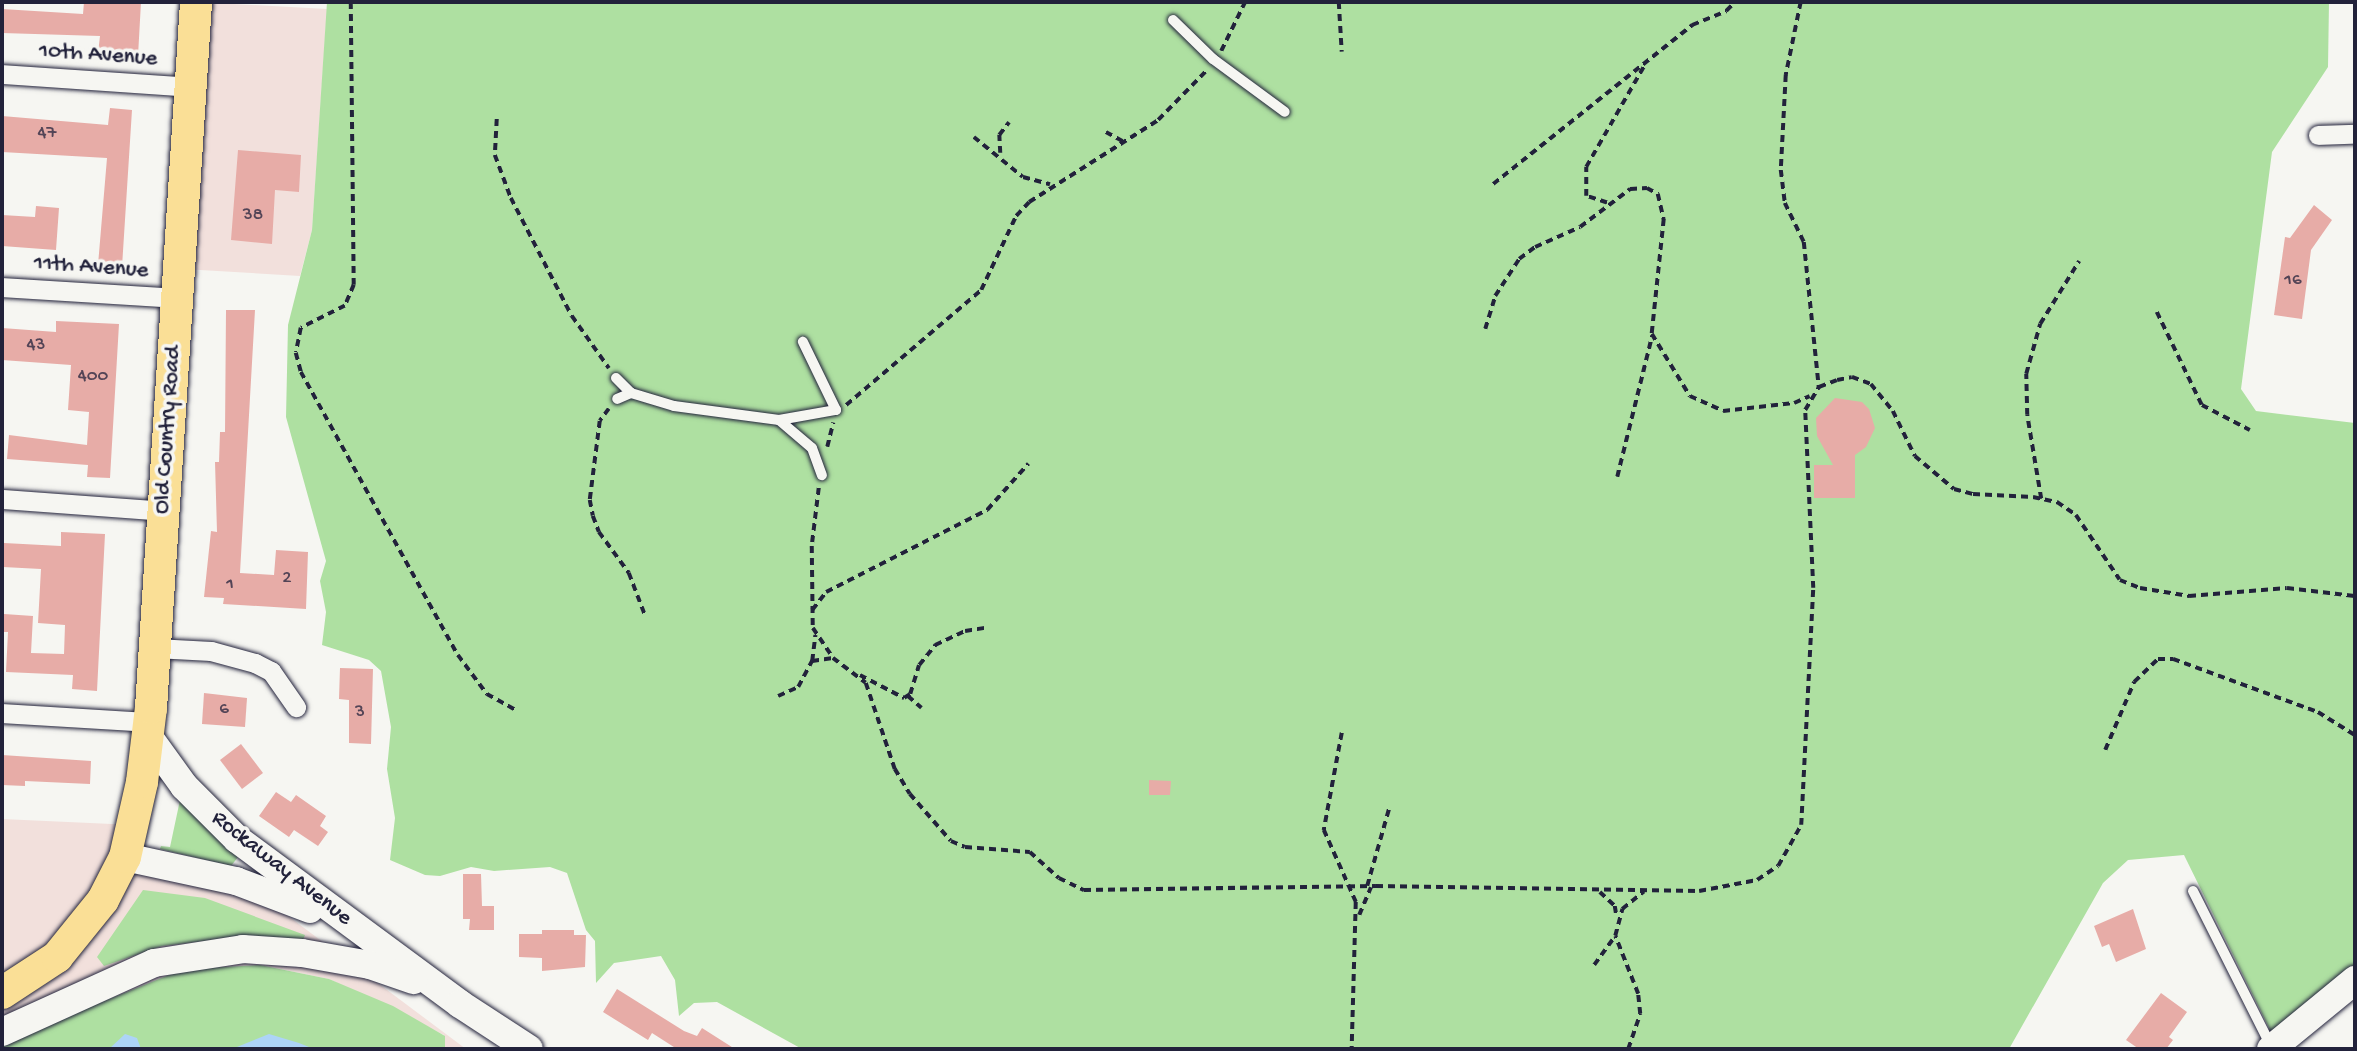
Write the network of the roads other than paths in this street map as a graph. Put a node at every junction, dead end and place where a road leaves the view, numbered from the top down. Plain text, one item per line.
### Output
1 (196, 2) edge
2 (1172, 20) dead end
3 (2, 74) edge
4 (191, 87) junction
5 (1285, 112) dead end
6 (2355, 134) edge
7 (2319, 135) dead end
8 (2, 287) edge
9 (177, 298) junction
10 (803, 342) dead end
11 (616, 379) road end
12 (631, 393) junction
13 (617, 399) road end
14 (779, 420) junction
15 (822, 475) road end
16 (2, 499) edge
17 (164, 511) junction
18 (155, 648) junction
19 (296, 707) dead end
20 (2, 713) edge
21 (149, 729) junction
22 (125, 857) junction
23 (2193, 891) dead end
24 (364, 934) junction
25 (2355, 980) edge
26 (441, 990) junction
27 (2, 993) edge
28 (2, 1032) edge
29 (529, 1049) edge
30 (2271, 1049) edge

1 - 4 main road, Old Country Road
2 - 5 lane
3 - 4 street, 10th Avenue
4 - 9 main road, Old Country Road
6 - 7 street
8 - 9 street, 11th Avenue
9 - 17 main road, Old Country Road
10 - 14 lane
11 - 12 lane
12 - 13 lane
12 - 14 lane
14 - 15 lane
16 - 17 street
17 - 18 main road, Old Country Road
18 - 19 street
18 - 21 main road, Old Country Road
20 - 21 street
21 - 22 main road, Old Country Road
21 - 24 main road, Rockaway Avenue
22 - 24 main road, Rockaway Avenue
22 - 27 main road, Old Country Road
23 - 30 lane
24 - 26 main road, Rockaway Avenue
25 - 30 main road
26 - 28 main road, Rockaway Avenue
26 - 29 main road, Rockaway Avenue

